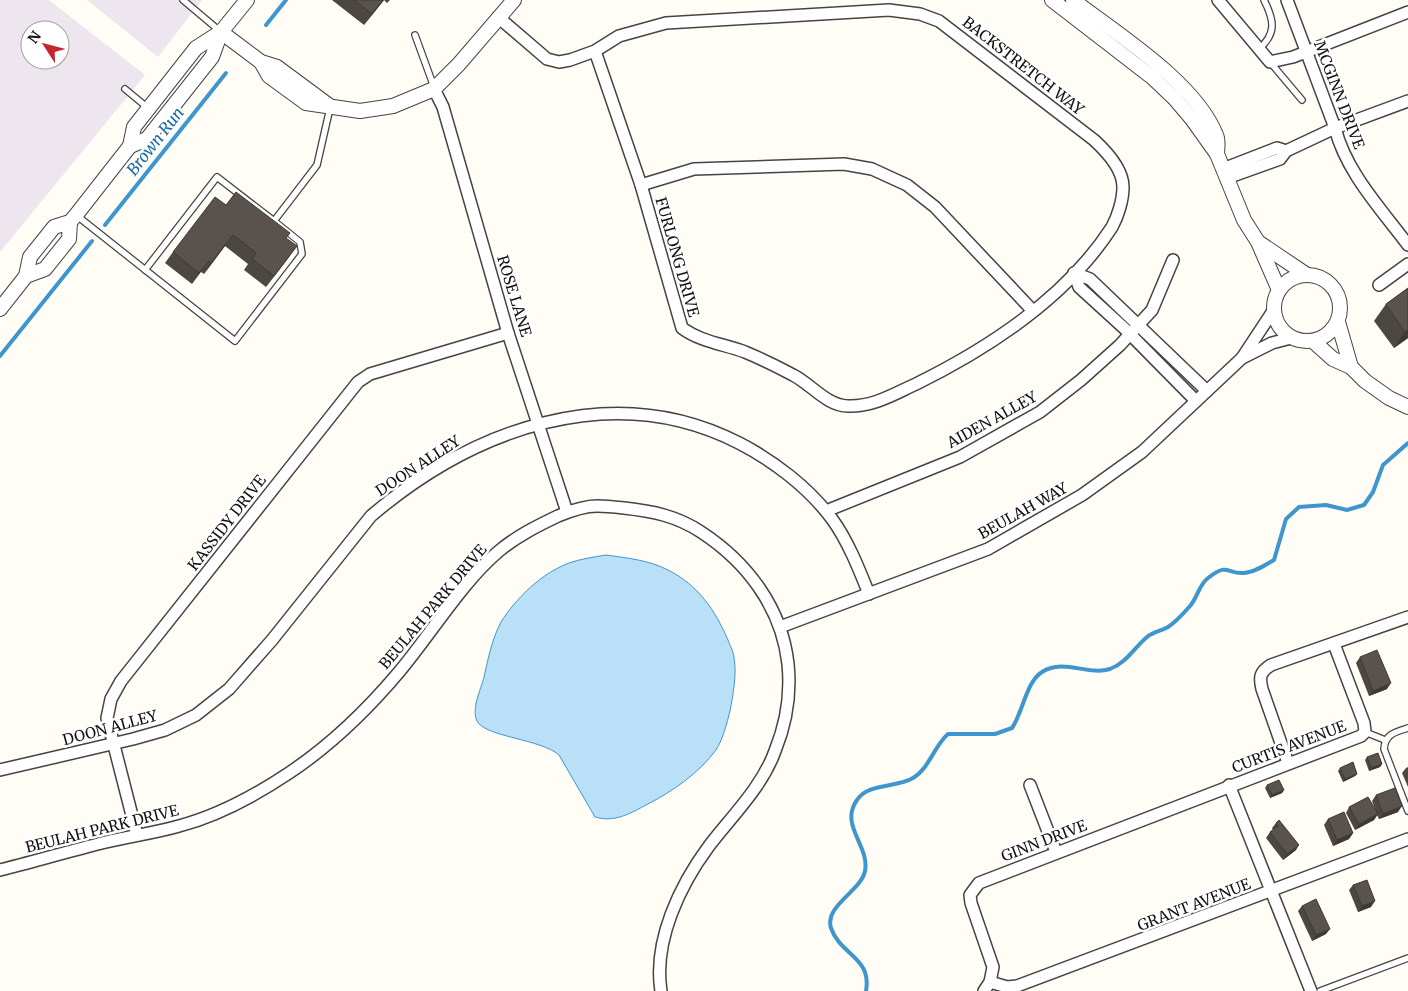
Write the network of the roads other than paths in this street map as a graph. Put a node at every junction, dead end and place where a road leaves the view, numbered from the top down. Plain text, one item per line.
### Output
1 (183, 0) edge
2 (247, 0) edge
3 (514, 0) edge
4 (1052, 0) edge
5 (1073, 0) edge
6 (1218, 0) edge
7 (1264, 0) edge
8 (1287, 0) edge
9 (1408, 12) edge
10 (498, 17) junction
11 (221, 32) junction
12 (415, 35) dead end
13 (1259, 49) junction
14 (595, 51) junction
15 (1306, 51) junction
16 (1270, 62) junction
17 (125, 89) dead end
18 (434, 89) junction
19 (1302, 100) dead end
20 (1408, 101) edge
21 (331, 107) junction
22 (149, 108) junction
23 (1335, 128) junction
24 (130, 146) junction
25 (1217, 154) junction
26 (1225, 173) junction
27 (640, 185) junction
28 (73, 218) junction
29 (274, 221) junction
30 (1258, 242) junction
31 (1408, 245) edge
32 (1173, 260) dead end
33 (1408, 264) edge
34 (145, 270) junction
35 (1074, 273) junction
36 (1307, 275) junction
37 (26, 276) junction
38 (1379, 285) dead end
39 (1279, 290) junction
40 (0, 309) edge
41 (1033, 311) junction
42 (1273, 311) junction
43 (1338, 322) junction
44 (1134, 330) junction
45 (508, 333) junction
46 (1292, 338) junction
47 (1313, 342) junction
48 (1242, 358) junction
49 (1351, 367) junction
50 (1207, 391) junction
51 (1196, 401) junction
52 (1408, 407) edge
53 (539, 424) junction
54 (826, 511) junction
55 (567, 512) junction
56 (869, 594) junction
57 (1408, 617) edge
58 (780, 627) junction
59 (1334, 644) junction
60 (1408, 728) edge
61 (1365, 732) junction
62 (1385, 740) junction
63 (114, 744) junction
64 (1288, 763) junction
65 (0, 770) edge
66 (1030, 785) dead end
67 (1229, 786) junction
68 (1408, 811) edge
69 (137, 835) junction
70 (1408, 839) edge
71 (1056, 852) junction
72 (0, 870) edge
73 (1272, 892) junction
74 (1408, 958) edge
75 (987, 987) edge
76 (660, 991) edge
77 (1311, 991) edge
78 (1320, 991) edge

1 - 11 lane
2 - 11 street
3 - 10 street
4 - 25 street
5 - 25 street
6 - 13 street
7 - 13 lane
8 - 15 street, MCGINN DRIVE
9 - 15 street
10 - 14 street, BACKSTRETCH WAY
10 - 18 street
11 - 21 street
11 - 22 street
11 - 24 street
12 - 18 lane
13 - 16 street
14 - 27 street, FURLONG DRIVE
14 - 35 street, BACKSTRETCH WAY
15 - 16 street
15 - 23 street, MCGINN DRIVE
16 - 19 lane
17 - 22 lane
18 - 21 street
18 - 45 street, ROSE LANE
20 - 23 street
21 - 29 lane
22 - 24 street
23 - 26 street
23 - 31 street, MCGINN DRIVE
24 - 28 street
25 - 26 street
26 - 30 street
27 - 41 street
27 - 41 street, FURLONG DRIVE
28 - 34 lane
28 - 37 street
28 - 37 street
29 - 34 lane
29 - 34 lane
30 - 36 street
30 - 39 street
32 - 44 street, AIDEN ALLEY
33 - 38 street
35 - 41 street, FURLONG DRIVE
35 - 44 street
36 - 39 street
36 - 43 street
37 - 40 street
39 - 42 street
42 - 46 street
42 - 48 street, BEULAH WAY
43 - 47 street
43 - 49 street
44 - 50 street
44 - 51 street
44 - 54 street, AIDEN ALLEY
45 - 53 street, ROSE LANE
45 - 63 street, KASSIDY DRIVE
46 - 47 street
46 - 48 street, BEULAH WAY
47 - 49 street
48 - 50 street, BEULAH WAY
49 - 52 street
50 - 51 street, BEULAH WAY
51 - 56 street, BEULAH WAY
53 - 54 street, DOON ALLEY
53 - 55 street, ROSE LANE
53 - 63 street, DOON ALLEY
54 - 56 street, DOON ALLEY
55 - 58 street, BEULAH PARK DRIVE
55 - 69 street, BEULAH PARK DRIVE
56 - 58 street, BEULAH WAY
57 - 59 street
58 - 76 street, BEULAH PARK DRIVE
59 - 61 street, CURTIS AVENUE
59 - 64 street
60 - 62 lane
61 - 62 lane
61 - 64 street, CURTIS AVENUE
62 - 68 lane
63 - 65 street, DOON ALLEY
63 - 69 street, KASSIDY DRIVE
64 - 67 street, CURTIS AVENUE
66 - 71 street
67 - 71 street, GINN DRIVE
67 - 73 street, CURTIS AVENUE
69 - 72 street, BEULAH PARK DRIVE
70 - 73 street, GRANT AVENUE
71 - 75 street, GINN DRIVE
73 - 75 street, GRANT AVENUE
73 - 77 street, CURTIS AVENUE
74 - 78 lane

